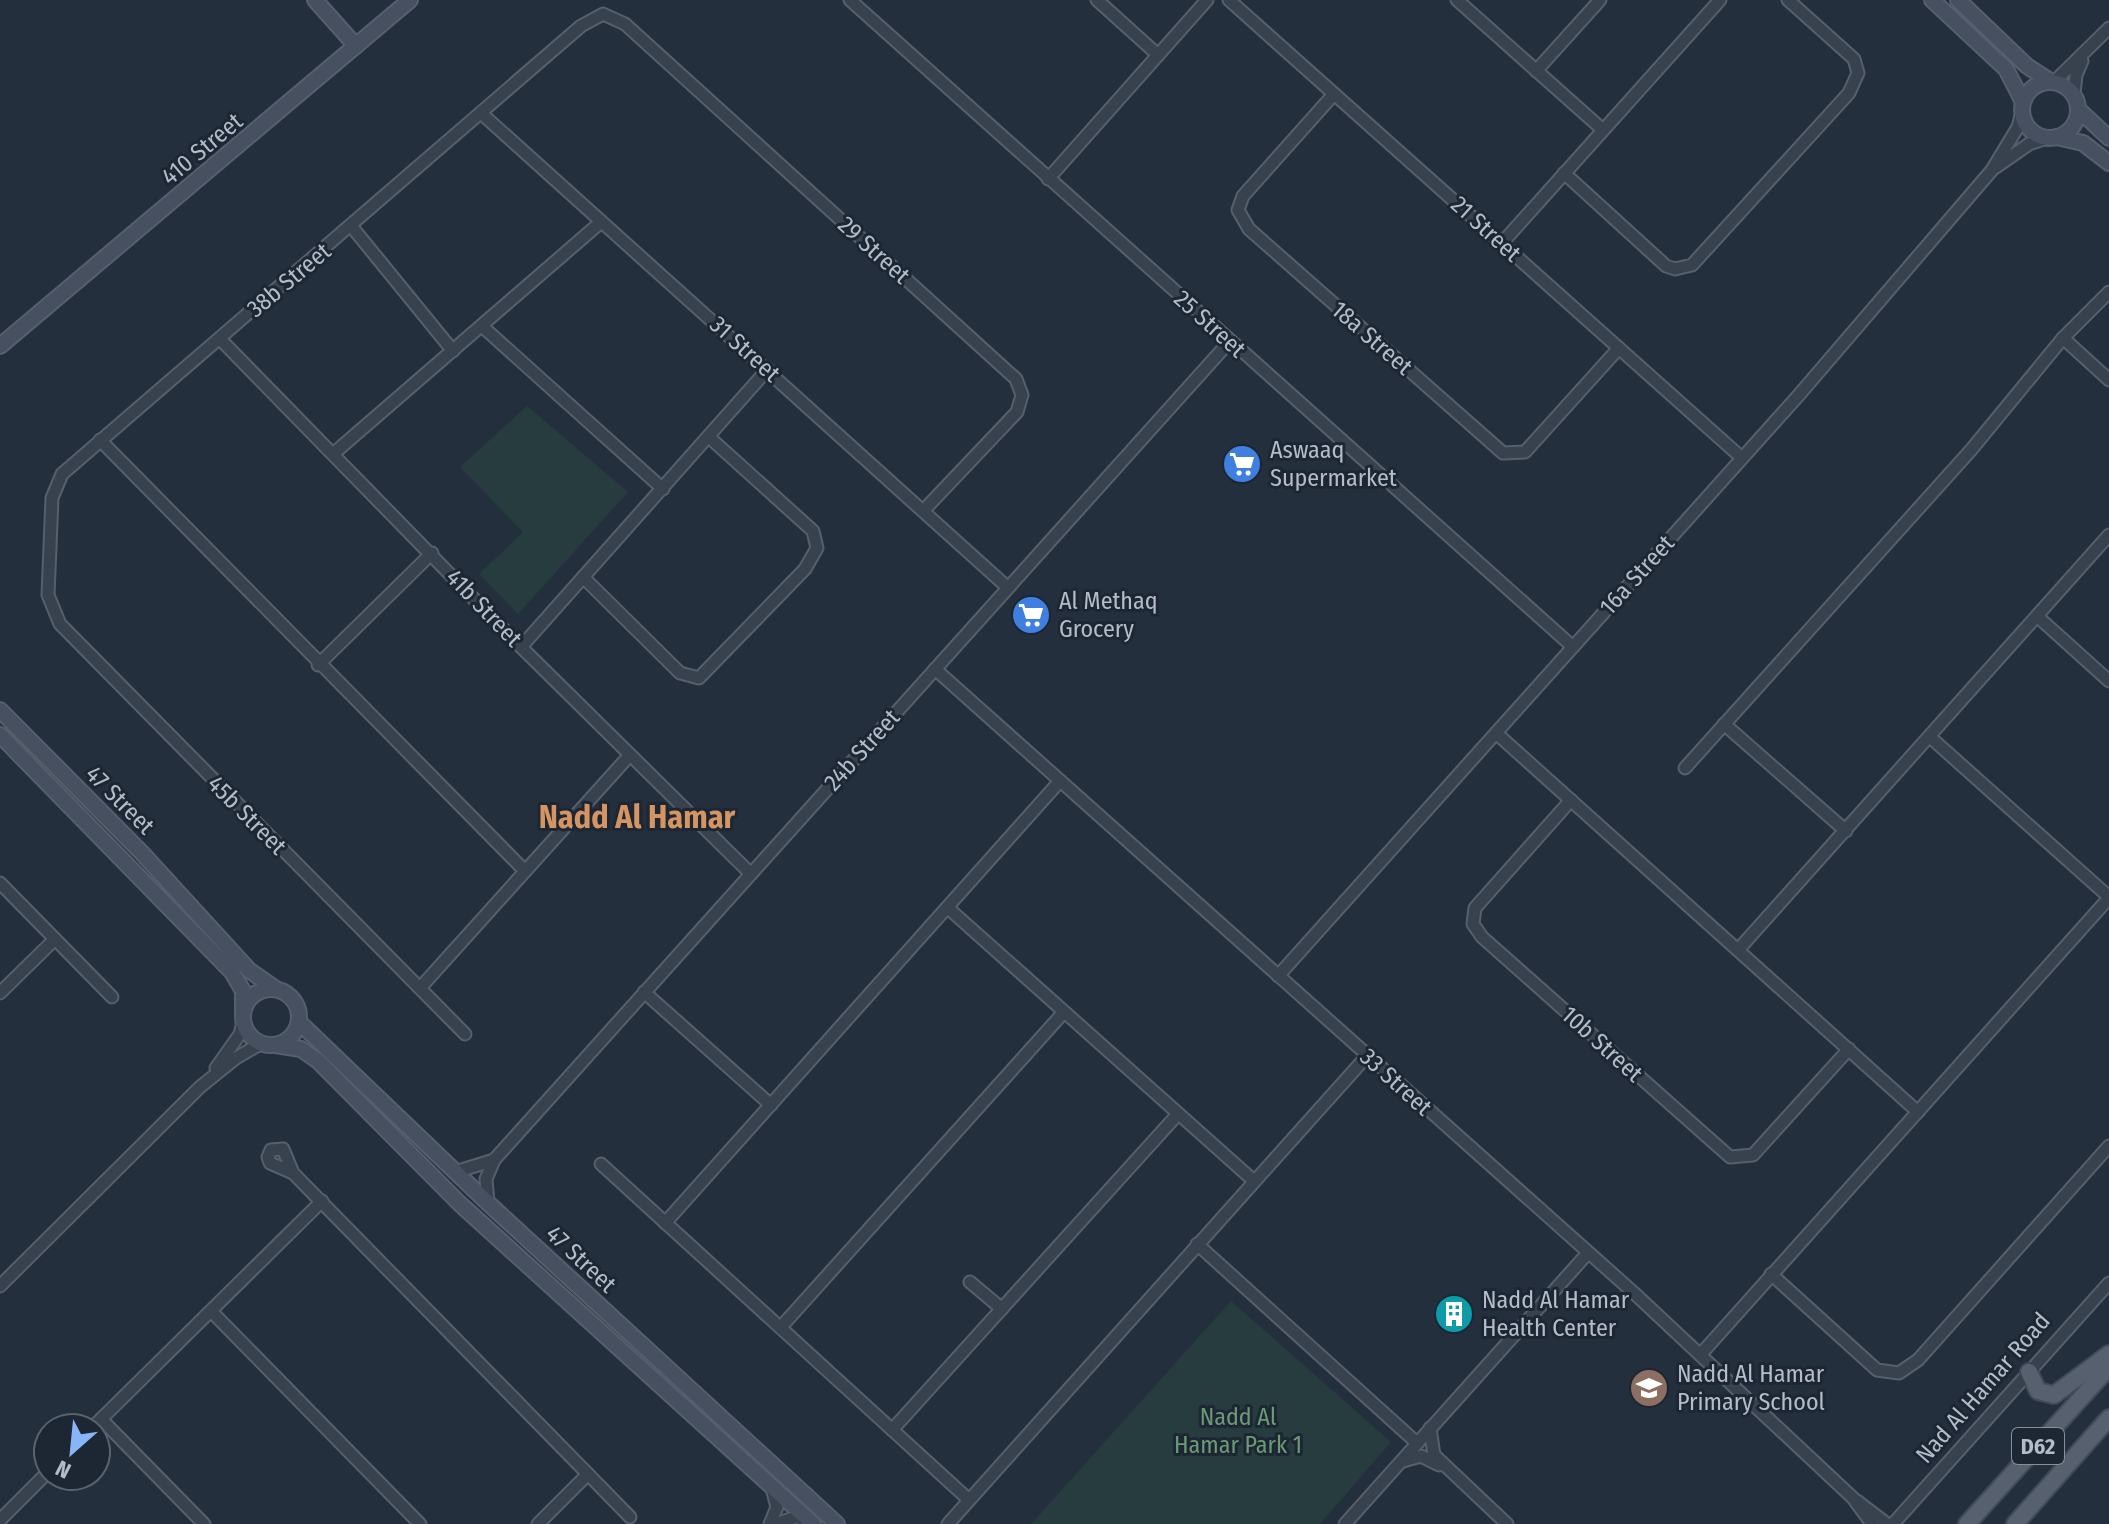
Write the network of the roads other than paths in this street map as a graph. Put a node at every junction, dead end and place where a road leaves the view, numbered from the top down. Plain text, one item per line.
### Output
1 (315, 0) edge
2 (410, 0) edge
3 (850, 0) edge
4 (1097, 0) edge
5 (1207, 0) edge
6 (1229, 0) edge
7 (1457, 0) edge
8 (1600, 0) edge
9 (1720, 0) edge
10 (1788, 0) edge
11 (1932, 0) edge
12 (1958, 0) edge
13 (603, 14) joint
14 (2109, 28) edge
15 (356, 46) junction
16 (2086, 53) junction
17 (1158, 55) junction
18 (1536, 71) junction
19 (2052, 81) junction
20 (1334, 94) junction
21 (2074, 94) junction
22 (2022, 107) junction
23 (2079, 110) junction
24 (482, 114) junction
25 (1603, 130) junction
26 (2052, 138) junction
27 (2109, 138) edge
28 (2109, 163) edge
29 (1992, 170) junction
30 (1564, 173) junction
31 (1048, 179) junction
32 (601, 222) junction
33 (352, 227) junction
34 (1502, 243) junction
35 (2109, 292) edge
36 (483, 327) junction
37 (21, 331) junction
38 (2063, 338) junction
39 (220, 339) junction
40 (1230, 341) junction
41 (0, 346) edge
42 (1619, 348) junction
43 (453, 351) junction
44 (0, 353) edge
45 (768, 369) junction
46 (2109, 380) edge
47 (710, 438) junction
48 (100, 440) junction
49 (333, 454) junction
50 (1742, 458) junction
51 (663, 489) junction
52 (924, 510) junction
53 (2109, 535) edge
54 (432, 553) junction
55 (583, 577) junction
56 (49, 584) joint
57 (1006, 586) junction
58 (2038, 617) junction
59 (521, 647) junction
60 (1573, 647) junction
61 (318, 665) junction
62 (935, 669) junction
63 (2109, 681) edge
64 (0, 710) edge
65 (1724, 724) junction
66 (1496, 733) junction
67 (0, 735) edge
68 (1930, 737) junction
69 (629, 756) junction
70 (1685, 768) dead end
71 (1060, 781) junction
72 (1571, 800) junction
73 (1846, 831) junction
74 (525, 871) junction
75 (751, 874) junction
76 (0, 883) edge
77 (2109, 898) edge
78 (948, 908) junction
79 (55, 939) junction
80 (1738, 950) junction
81 (1278, 976) junction
82 (420, 988) junction
83 (276, 989) junction
84 (644, 992) junction
85 (0, 993) edge
86 (112, 997) dead end
87 (1064, 1012) junction
88 (243, 1018) junction
89 (299, 1022) junction
90 (465, 1034) dead end
91 (269, 1044) junction
92 (1849, 1049) junction
93 (1367, 1056) junction
94 (200, 1087) junction
95 (771, 1105) junction
96 (1918, 1112) junction
97 (1177, 1115) junction
98 (2109, 1146) edge
99 (494, 1160) junction
100 (601, 1164) dead end
101 (455, 1172) junction
102 (293, 1173) dead end
103 (1254, 1181) junction
104 (322, 1201) junction
105 (488, 1203) junction
106 (665, 1223) junction
107 (1197, 1244) junction
108 (1587, 1254) junction
109 (1771, 1274) junction
110 (970, 1282) dead end
111 (2109, 1283) edge
112 (0, 1286) edge
113 (1002, 1309) junction
114 (211, 1311) junction
115 (781, 1327) junction
116 (1701, 1354) junction
117 (2109, 1354) edge
118 (2109, 1367) edge
119 (2029, 1372) junction
120 (109, 1412) edge
121 (2109, 1418) edge
122 (1430, 1428) junction
123 (892, 1430) junction
124 (112, 1438) edge
125 (1417, 1443) junction
126 (1399, 1462) junction
127 (1448, 1471) junction
128 (588, 1474) junction
129 (769, 1484) junction
130 (32, 1488) edge
131 (1853, 1498) junction
132 (968, 1499) junction
133 (630, 1517) dead end
134 (0, 1520) edge
135 (948, 1521) edge
136 (812, 1523) edge
137 (204, 1524) edge
138 (420, 1524) edge
139 (538, 1524) edge
140 (770, 1524) edge
141 (776, 1524) edge
142 (837, 1524) edge
143 (1345, 1524) edge
144 (1507, 1524) edge
145 (1872, 1524) edge
146 (1887, 1524) edge
147 (1893, 1524) edge
148 (1967, 1524) edge
149 (2015, 1524) edge

1 - 15 street
2 - 15 street, 410 Street
3 - 31 street, 25 Street
4 - 17 street
5 - 17 street
6 - 20 street, 21 Street
7 - 18 street
8 - 18 street
9 - 25 street
10 - 30 street
11 - 22 street
12 - 19 street
13 - 24 street, 38b Street
13 - 52 street, 29 Street
14 - 16 street
15 - 37 street, 410 Street
16 - 19 street
16 - 21 street
17 - 31 street
18 - 25 street
19 - 21 street
19 - 22 street
20 - 34 street, 21 Street
20 - 42 street, 18a Street
21 - 23 street
22 - 26 street
22 - 29 street, 16a Street
23 - 26 street
23 - 27 street
24 - 32 street, 31 Street
24 - 33 street, 38b Street
25 - 30 street
26 - 28 street
26 - 29 street, 16a Street
29 - 50 street, 16a Street
30 - 34 street
31 - 40 street, 25 Street
32 - 36 street
32 - 45 street, 31 Street
33 - 39 street, 38b Street
33 - 43 street
34 - 42 street, 21 Street
35 - 38 street
36 - 43 street
36 - 51 street
37 - 41 street, 410 Street
37 - 44 street, 410 Street
38 - 46 street
38 - 65 street
39 - 48 street, 38b Street
39 - 49 street, 41b Street
40 - 57 street, 24b Street
40 - 60 street, 25 Street
42 - 50 street, 21 Street
43 - 49 street
45 - 47 street
45 - 52 street, 31 Street
47 - 51 street
47 - 55 street
48 - 56 street, 38b Street
48 - 61 street
49 - 54 street, 41b Street
50 - 60 street, 16a Street
51 - 55 street
52 - 57 street, 31 Street
53 - 58 street
54 - 59 street, 41b Street
54 - 61 street
55 - 59 street
56 - 82 street, 45b Street
57 - 62 street, 24b Street
58 - 63 street
58 - 68 street
59 - 69 street, 41b Street
60 - 66 street, 16a Street
61 - 74 street
62 - 71 street, 33 Street
62 - 75 street, 24b Street
64 - 83 street, 47 Street
65 - 70 street
65 - 73 street
66 - 72 street
66 - 81 street, 16a Street
67 - 88 street, 47 Street
68 - 73 street
68 - 77 street
69 - 74 street
69 - 75 street, 41b Street
71 - 78 street
71 - 81 street, 33 Street
72 - 80 street
72 - 92 street, 10b Street
73 - 80 street
74 - 82 street
75 - 84 street, 24b Street
76 - 79 street
77 - 96 street
78 - 87 street
78 - 95 street
79 - 85 street
79 - 86 street
80 - 92 street
81 - 93 street, 33 Street
82 - 90 street, 45b Street
83 - 88 street
83 - 89 street
84 - 95 street
84 - 99 street, 24b Street
87 - 97 street
87 - 115 street
88 - 91 street
88 - 94 street
89 - 91 street
89 - 101 street, 47 Street
91 - 94 street
91 - 129 street, 47 Street
92 - 96 street
93 - 103 street
93 - 108 street, 33 Street
94 - 112 street
95 - 106 street
96 - 109 street
97 - 103 street
97 - 113 street
98 - 109 street
99 - 101 street
99 - 105 street
100 - 106 street
101 - 105 street, 47 Street
102 - 104 street
103 - 107 street
104 - 114 street
104 - 128 street
105 - 142 street, 47 Street
106 - 115 street
107 - 125 street
107 - 132 street
108 - 116 street, 33 Street
108 - 122 street
109 - 116 street
110 - 113 street
111 - 119 street, Nad Al Hamar Road
113 - 123 street
114 - 120 street
114 - 138 street
115 - 123 street
116 - 131 street, 33 Street
117 - 119 main road
118 - 148 main road, D62
119 - 147 street, Nad Al Hamar Road
121 - 149 main road, D62
122 - 125 street
122 - 127 street
123 - 132 street
124 - 137 street
125 - 126 street
126 - 127 street
126 - 143 street
127 - 144 street
128 - 133 street
128 - 139 street
129 - 136 street, 47 Street
129 - 140 street
130 - 134 street
131 - 145 street, 33 Street
131 - 146 street, 33 Street
132 - 135 street
136 - 141 street

